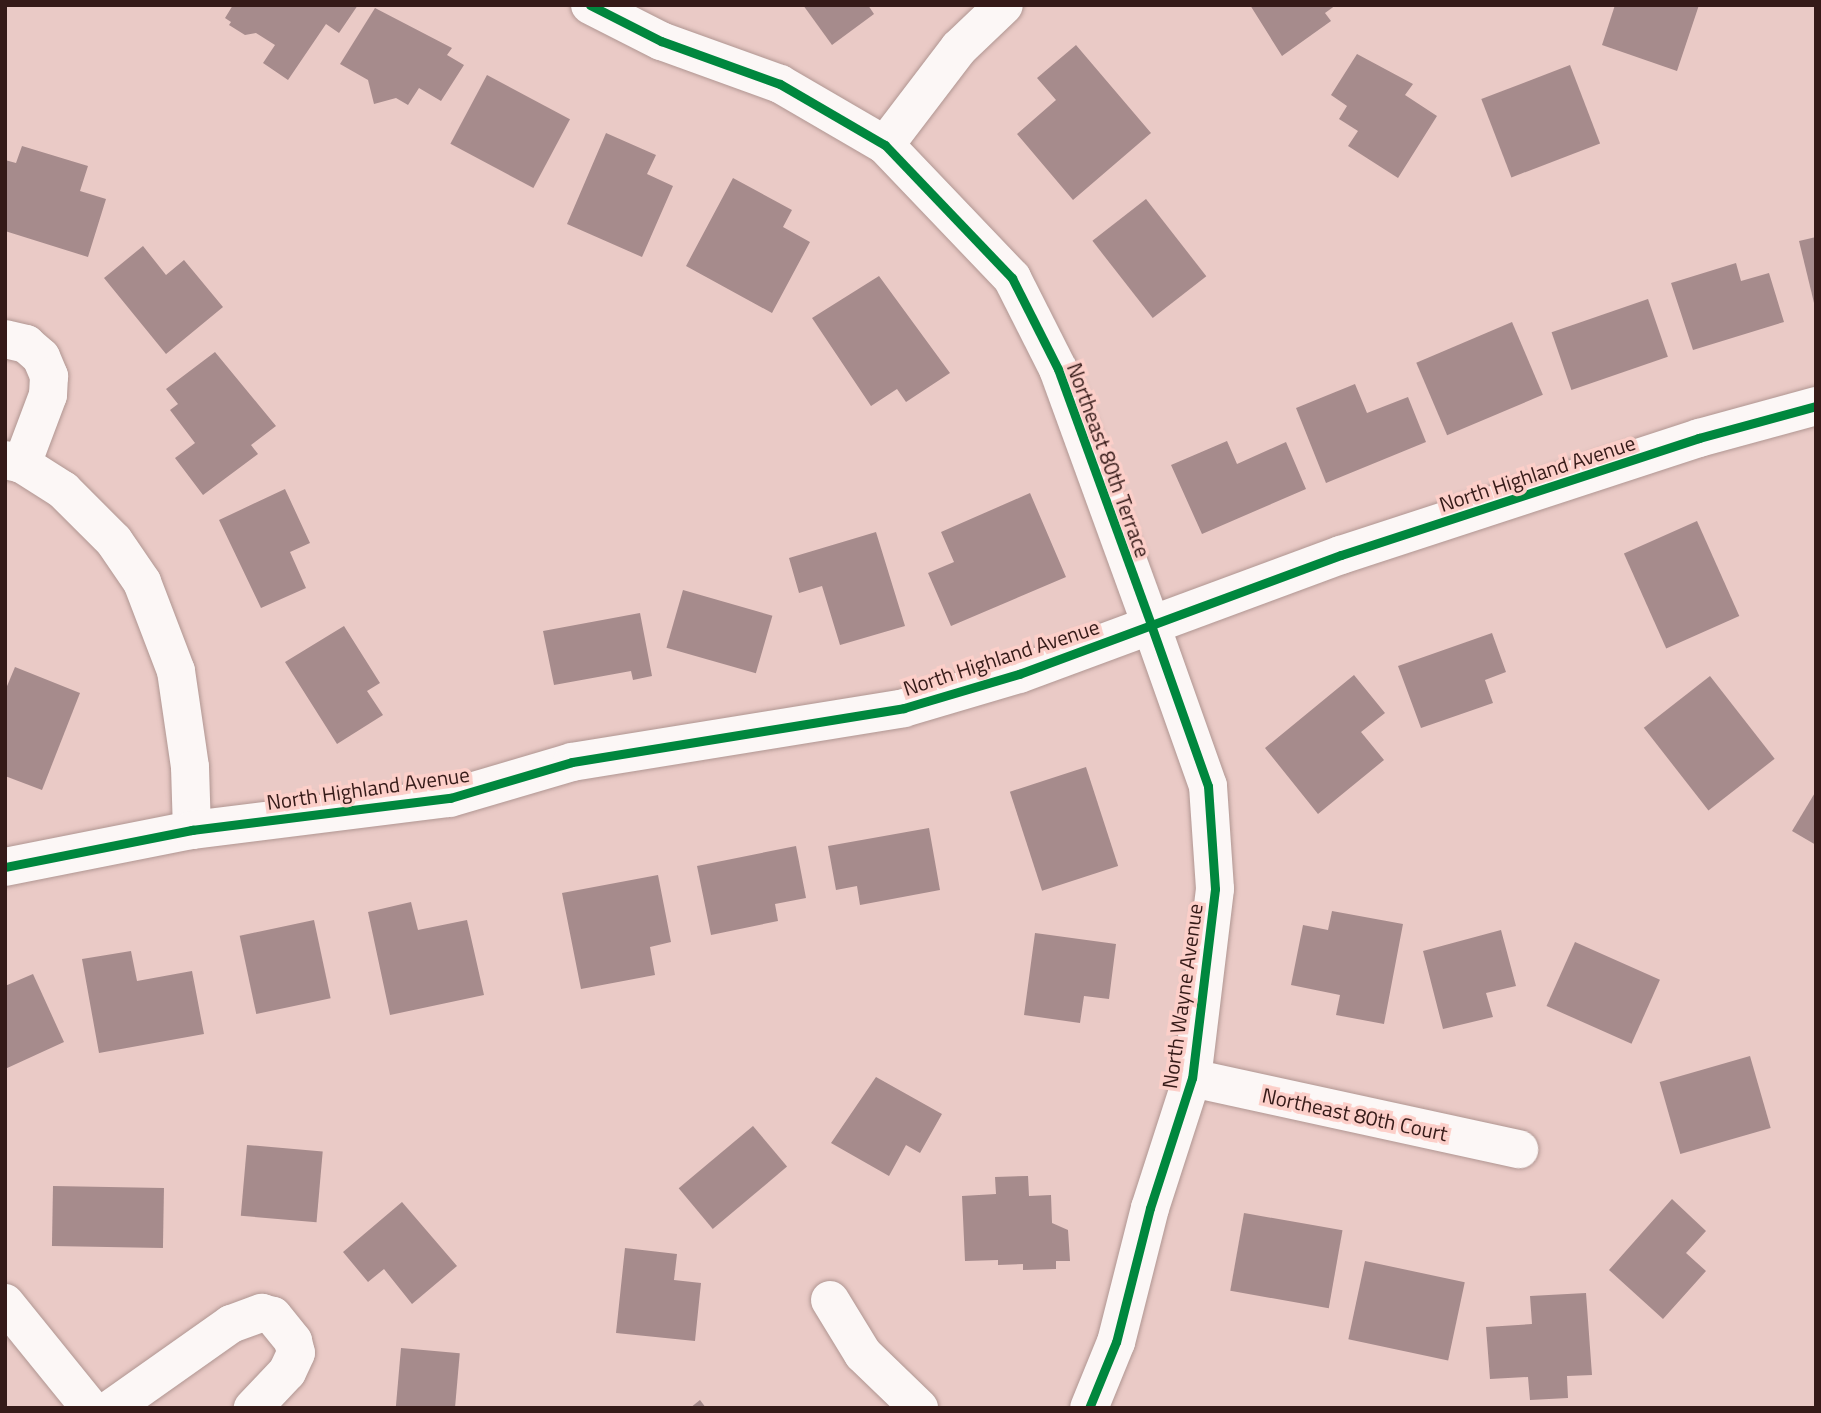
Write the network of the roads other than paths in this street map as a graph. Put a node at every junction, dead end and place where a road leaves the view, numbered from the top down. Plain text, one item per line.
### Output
1 (590, 5) edge
2 (1004, 5) edge
3 (885, 145) junction
4 (5, 339) edge
5 (1816, 406) edge
6 (14, 462) edge
7 (1151, 625) junction
8 (192, 830) junction
9 (5, 866) edge
10 (1192, 1078) junction
11 (1519, 1149) dead end
12 (831, 1300) dead end
13 (5, 1303) edge
14 (90, 1408) edge
15 (112, 1408) edge
16 (253, 1408) edge
17 (919, 1408) edge
18 (1089, 1408) edge

1 - 3 street, Northeast 80th Terrace
2 - 3 street
3 - 7 street, Northeast 80th Terrace
4 - 6 street
5 - 7 street, North Highland Avenue
6 - 8 street
7 - 8 street, North Highland Avenue
7 - 10 street, North Wayne Avenue
8 - 9 street, North Highland Avenue
10 - 11 street, Northeast 80th Court
10 - 18 street, North Wayne Avenue
12 - 17 street
13 - 14 street
15 - 16 street

